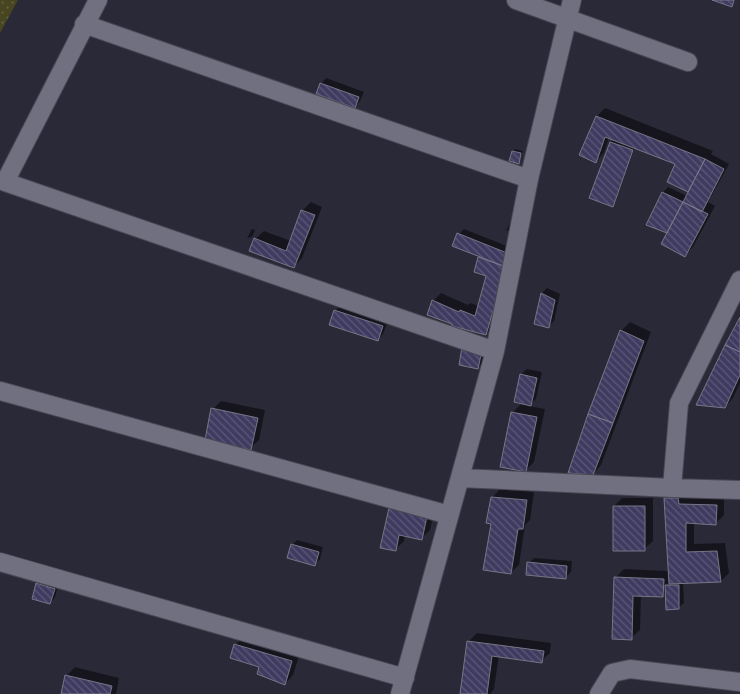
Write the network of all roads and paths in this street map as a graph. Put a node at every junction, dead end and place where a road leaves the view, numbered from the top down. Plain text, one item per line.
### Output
1 (98, 0) edge
2 (516, 0) edge
3 (572, 0) edge
4 (567, 18) junction
5 (84, 24) junction
6 (688, 62) dead end
7 (528, 179) junction
8 (740, 280) edge
9 (495, 351) junction
10 (0, 391) edge
11 (460, 478) junction
12 (672, 488) junction
13 (740, 490) edge
14 (449, 515) junction
15 (0, 562) edge
16 (740, 682) edge
17 (403, 686) edge
18 (599, 694) edge

1 - 5 street
2 - 4 street
3 - 4 street
4 - 6 street
4 - 7 street
5 - 7 street
5 - 9 street
7 - 9 street
8 - 12 street
9 - 11 street
10 - 14 street
11 - 12 street
11 - 14 street
12 - 13 street
14 - 17 street
15 - 17 street
16 - 18 street

